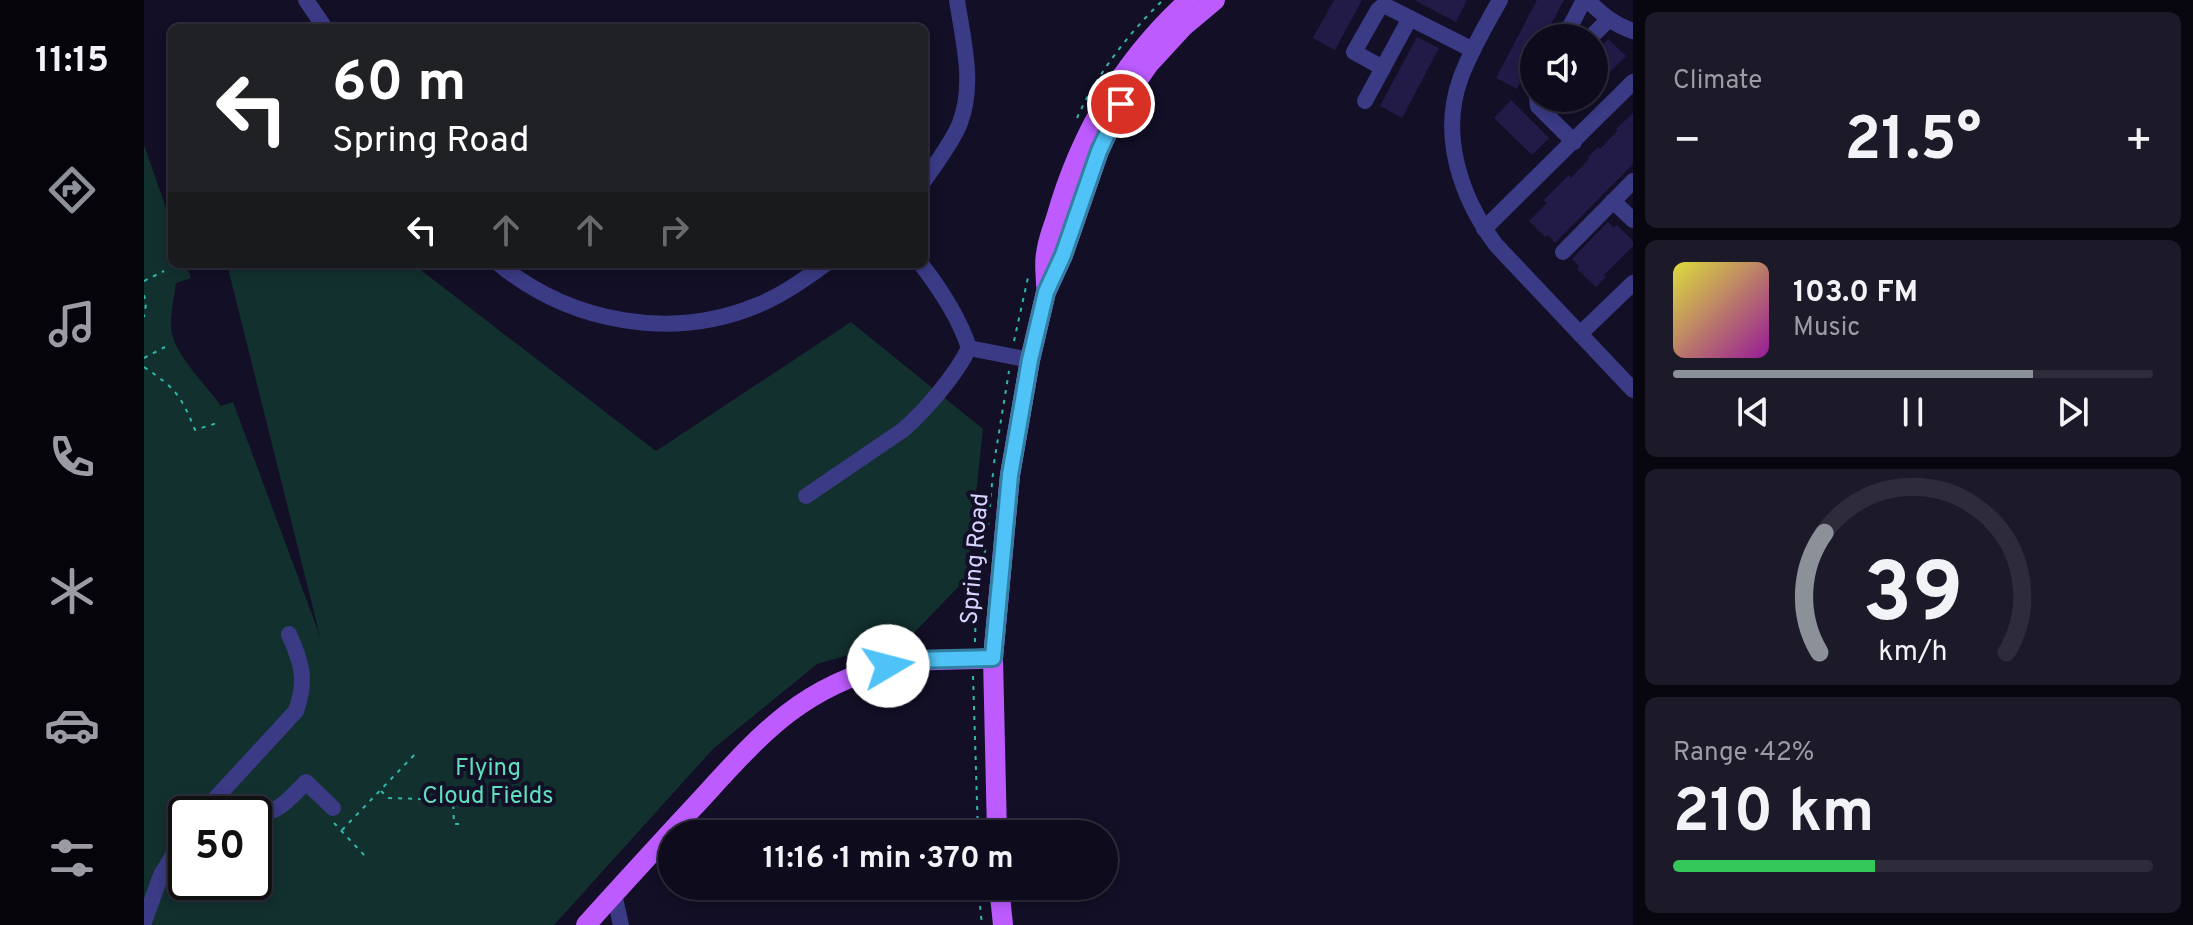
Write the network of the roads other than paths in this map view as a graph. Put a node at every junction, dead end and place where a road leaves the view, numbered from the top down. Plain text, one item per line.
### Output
1 (306, 0) edge
2 (957, 0) edge
3 (1189, 0) edge
4 (1215, 0) edge
5 (1500, 0) edge
6 (1586, 0) edge
7 (1410, 18) junction
8 (1608, 20) junction
9 (322, 24) edge
10 (1572, 24) edge
11 (1604, 24) edge
12 (1633, 31) edge
13 (1473, 50) junction
14 (1383, 68) junction
15 (1633, 82) edge
16 (1365, 101) dead end
17 (1544, 112) edge
18 (1574, 142) junction
19 (928, 175) edge
20 (1633, 181) edge
21 (1613, 201) junction
22 (1633, 220) edge
23 (1484, 229) junction
24 (1563, 252) dead end
25 (505, 268) edge
26 (820, 268) edge
27 (924, 268) edge
28 (1633, 283) edge
29 (1046, 292) junction
30 (1580, 334) junction
31 (969, 348) junction
32 (1030, 360) junction
33 (1633, 390) edge
34 (806, 496) dead end
35 (289, 634) dead end
36 (993, 658) junction
37 (219, 796) edge
38 (272, 812) edge
39 (332, 814) road end
40 (997, 820) edge
41 (168, 864) edge
42 (149, 893) edge
43 (614, 894) junction
44 (1000, 900) edge
45 (597, 921) edge
46 (144, 922) edge
47 (621, 925) edge
48 (1003, 925) edge

1 - 9 street
2 - 19 street
3 - 29 main road, Spring Road
4 - 29 main road, Spring Road
5 - 13 street
6 - 8 street
6 - 10 street
7 - 13 street
7 - 14 street
7 - 14 street
8 - 11 street
8 - 12 street
13 - 23 street
14 - 16 street
15 - 18 street
17 - 18 street
18 - 23 street
20 - 21 street
21 - 22 street
21 - 24 street
23 - 30 street
25 - 26 street
27 - 31 street
28 - 30 street
29 - 32 main road, Spring Road
30 - 33 street
31 - 32 street
31 - 34 street
32 - 36 main road, Spring Road
35 - 37 street
36 - 40 main road, Spring Road
36 - 43 main road
38 - 39 street
41 - 42 street
42 - 46 street
43 - 45 main road
43 - 47 street
44 - 48 main road

